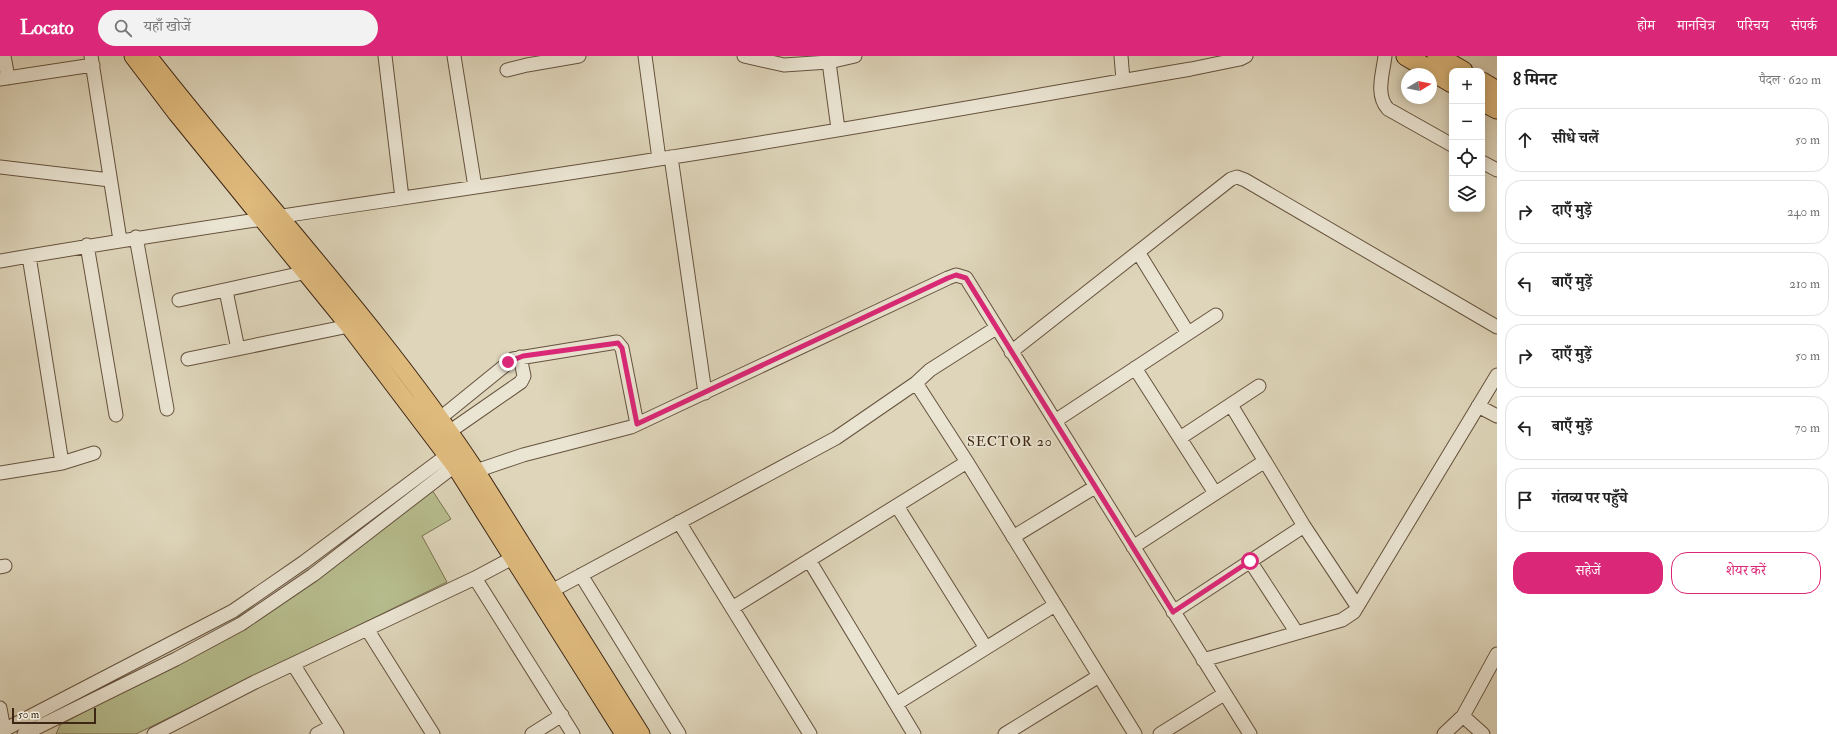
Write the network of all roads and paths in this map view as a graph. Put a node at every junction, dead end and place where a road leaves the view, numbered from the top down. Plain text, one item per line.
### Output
1 (4, 56) edge
2 (133, 56) edge
3 (148, 56) edge
4 (385, 56) edge
5 (454, 56) edge
6 (578, 56) edge
7 (645, 56) edge
8 (744, 56) edge
9 (855, 56) edge
10 (1121, 56) edge
11 (1385, 56) edge
12 (1406, 56) edge
13 (1437, 56) edge
14 (1235, 57) edge
15 (92, 60) edge
16 (527, 60) edge
17 (829, 62) junction
18 (1458, 68) edge
19 (507, 70) dead end
20 (4, 79) edge
21 (1123, 80) junction
22 (1449, 81) edge
23 (1485, 84) edge
24 (1497, 91) edge
25 (1485, 103) edge
26 (1497, 109) edge
27 (838, 129) junction
28 (1449, 143) edge
29 (665, 158) junction
30 (1485, 164) edge
31 (0, 167) edge
32 (1497, 170) edge
33 (110, 180) junction
34 (475, 187) junction
35 (402, 198) junction
36 (280, 217) junction
37 (262, 220) junction
38 (136, 237) junction
39 (120, 240) junction
40 (88, 246) junction
41 (1138, 252) junction
42 (29, 256) junction
43 (0, 261) edge
44 (322, 268) junction
45 (305, 272) junction
46 (226, 291) junction
47 (179, 300) dead end
48 (1216, 315) dead end
49 (350, 326) junction
50 (996, 328) junction
51 (1497, 328) edge
52 (1188, 333) junction
53 (238, 348) junction
54 (1012, 352) junction
55 (520, 357) junction
56 (188, 359) dead end
57 (1135, 368) junction
58 (1497, 375) edge
59 (916, 383) junction
60 (1259, 386) dead end
61 (705, 392) junction
62 (1231, 405) junction
63 (1478, 406) junction
64 (167, 409) dead end
65 (116, 415) dead end
66 (1497, 416) edge
67 (1055, 422) junction
68 (637, 424) junction
69 (444, 425) junction
70 (1180, 438) junction
71 (94, 453) dead end
72 (1265, 461) junction
73 (461, 462) junction
74 (967, 462) junction
75 (62, 463) junction
76 (0, 473) edge
77 (1095, 487) junction
78 (1215, 493) junction
79 (897, 506) junction
80 (679, 522) junction
81 (1304, 526) junction
82 (1013, 537) junction
83 (1133, 547) junction
84 (520, 555) junction
85 (809, 560) junction
86 (1250, 561) junction
87 (581, 575) junction
88 (475, 578) junction
89 (546, 594) junction
90 (1055, 605) junction
91 (1357, 606) junction
92 (732, 608) junction
93 (1173, 612) junction
94 (367, 629) junction
95 (1297, 633) junction
96 (986, 648) junction
97 (1497, 654) edge
98 (1203, 660) junction
99 (294, 664) junction
100 (1099, 676) junction
101 (1224, 694) junction
102 (896, 704) junction
103 (0, 708) edge
104 (562, 715) junction
105 (1463, 716) junction
106 (41, 725) edge
107 (335, 730) edge
108 (2, 731) edge
109 (24, 734) edge
110 (154, 734) edge
111 (317, 734) edge
112 (433, 734) edge
113 (532, 734) edge
114 (574, 734) edge
115 (624, 734) edge
116 (641, 734) edge
117 (679, 734) edge
118 (810, 734) edge
119 (914, 734) edge
120 (1005, 734) edge
121 (1135, 734) edge
122 (1160, 734) edge
123 (1250, 734) edge
124 (1444, 734) edge
125 (1483, 734) edge

1 - 20 street
2 - 37 main road
3 - 36 main road
4 - 35 street
5 - 34 street
6 - 16 street
7 - 29 street
8 - 17 street
9 - 17 street
10 - 21 street
11 - 28 street
12 - 22 highway
13 - 18 highway
14 - 21 street
15 - 20 street
15 - 33 street
16 - 19 street
17 - 27 street
21 - 27 street
23 - 24 highway
25 - 26 highway
27 - 29 street
29 - 34 street
29 - 61 street
30 - 32 street
31 - 33 street
33 - 39 street
34 - 35 street
35 - 36 street
36 - 37 street
36 - 44 main road
37 - 38 street
37 - 45 main road
38 - 39 street
38 - 64 street
39 - 40 street
40 - 42 street
40 - 65 street
41 - 51 street
41 - 52 street
41 - 54 street
42 - 43 street
42 - 75 street
44 - 45 street
44 - 69 main road
45 - 46 street
45 - 49 main road
46 - 47 street
46 - 53 street
48 - 52 street
49 - 53 street
49 - 73 main road
50 - 54 street
50 - 59 street
50 - 61 street
52 - 57 street
53 - 56 street
54 - 67 street
55 - 68 street
55 - 69 street
55 - 69 street
57 - 67 street
57 - 70 street
58 - 63 street
59 - 74 street
59 - 80 street
60 - 62 street
61 - 68 street
62 - 70 street
62 - 72 street
63 - 66 street
63 - 91 street
67 - 77 street
68 - 73 street
69 - 73 main road
70 - 78 street
71 - 75 street
72 - 78 street
72 - 81 street
73 - 84 main road
73 - 106 street
74 - 79 street
74 - 82 street
75 - 76 street
77 - 82 street
77 - 83 street
78 - 83 street
79 - 85 street
79 - 96 street
80 - 87 street
80 - 92 street
81 - 86 street
81 - 91 street
82 - 90 street
83 - 93 street
84 - 88 street
84 - 89 main road
85 - 92 street
85 - 102 street
86 - 93 street
86 - 95 street
87 - 89 street
87 - 117 street
88 - 94 street
88 - 104 street
89 - 115 main road
89 - 116 main road
90 - 96 street
90 - 100 street
91 - 95 street
92 - 118 street
93 - 98 street
94 - 99 street
94 - 112 street
95 - 98 street
96 - 102 street
97 - 105 street
98 - 101 street
99 - 107 street
99 - 110 street
100 - 120 street
100 - 121 street
101 - 122 street
101 - 123 street
102 - 119 street
103 - 108 street
104 - 113 street
104 - 114 street
105 - 124 street
105 - 125 street
106 - 108 street
106 - 109 street
107 - 111 street

